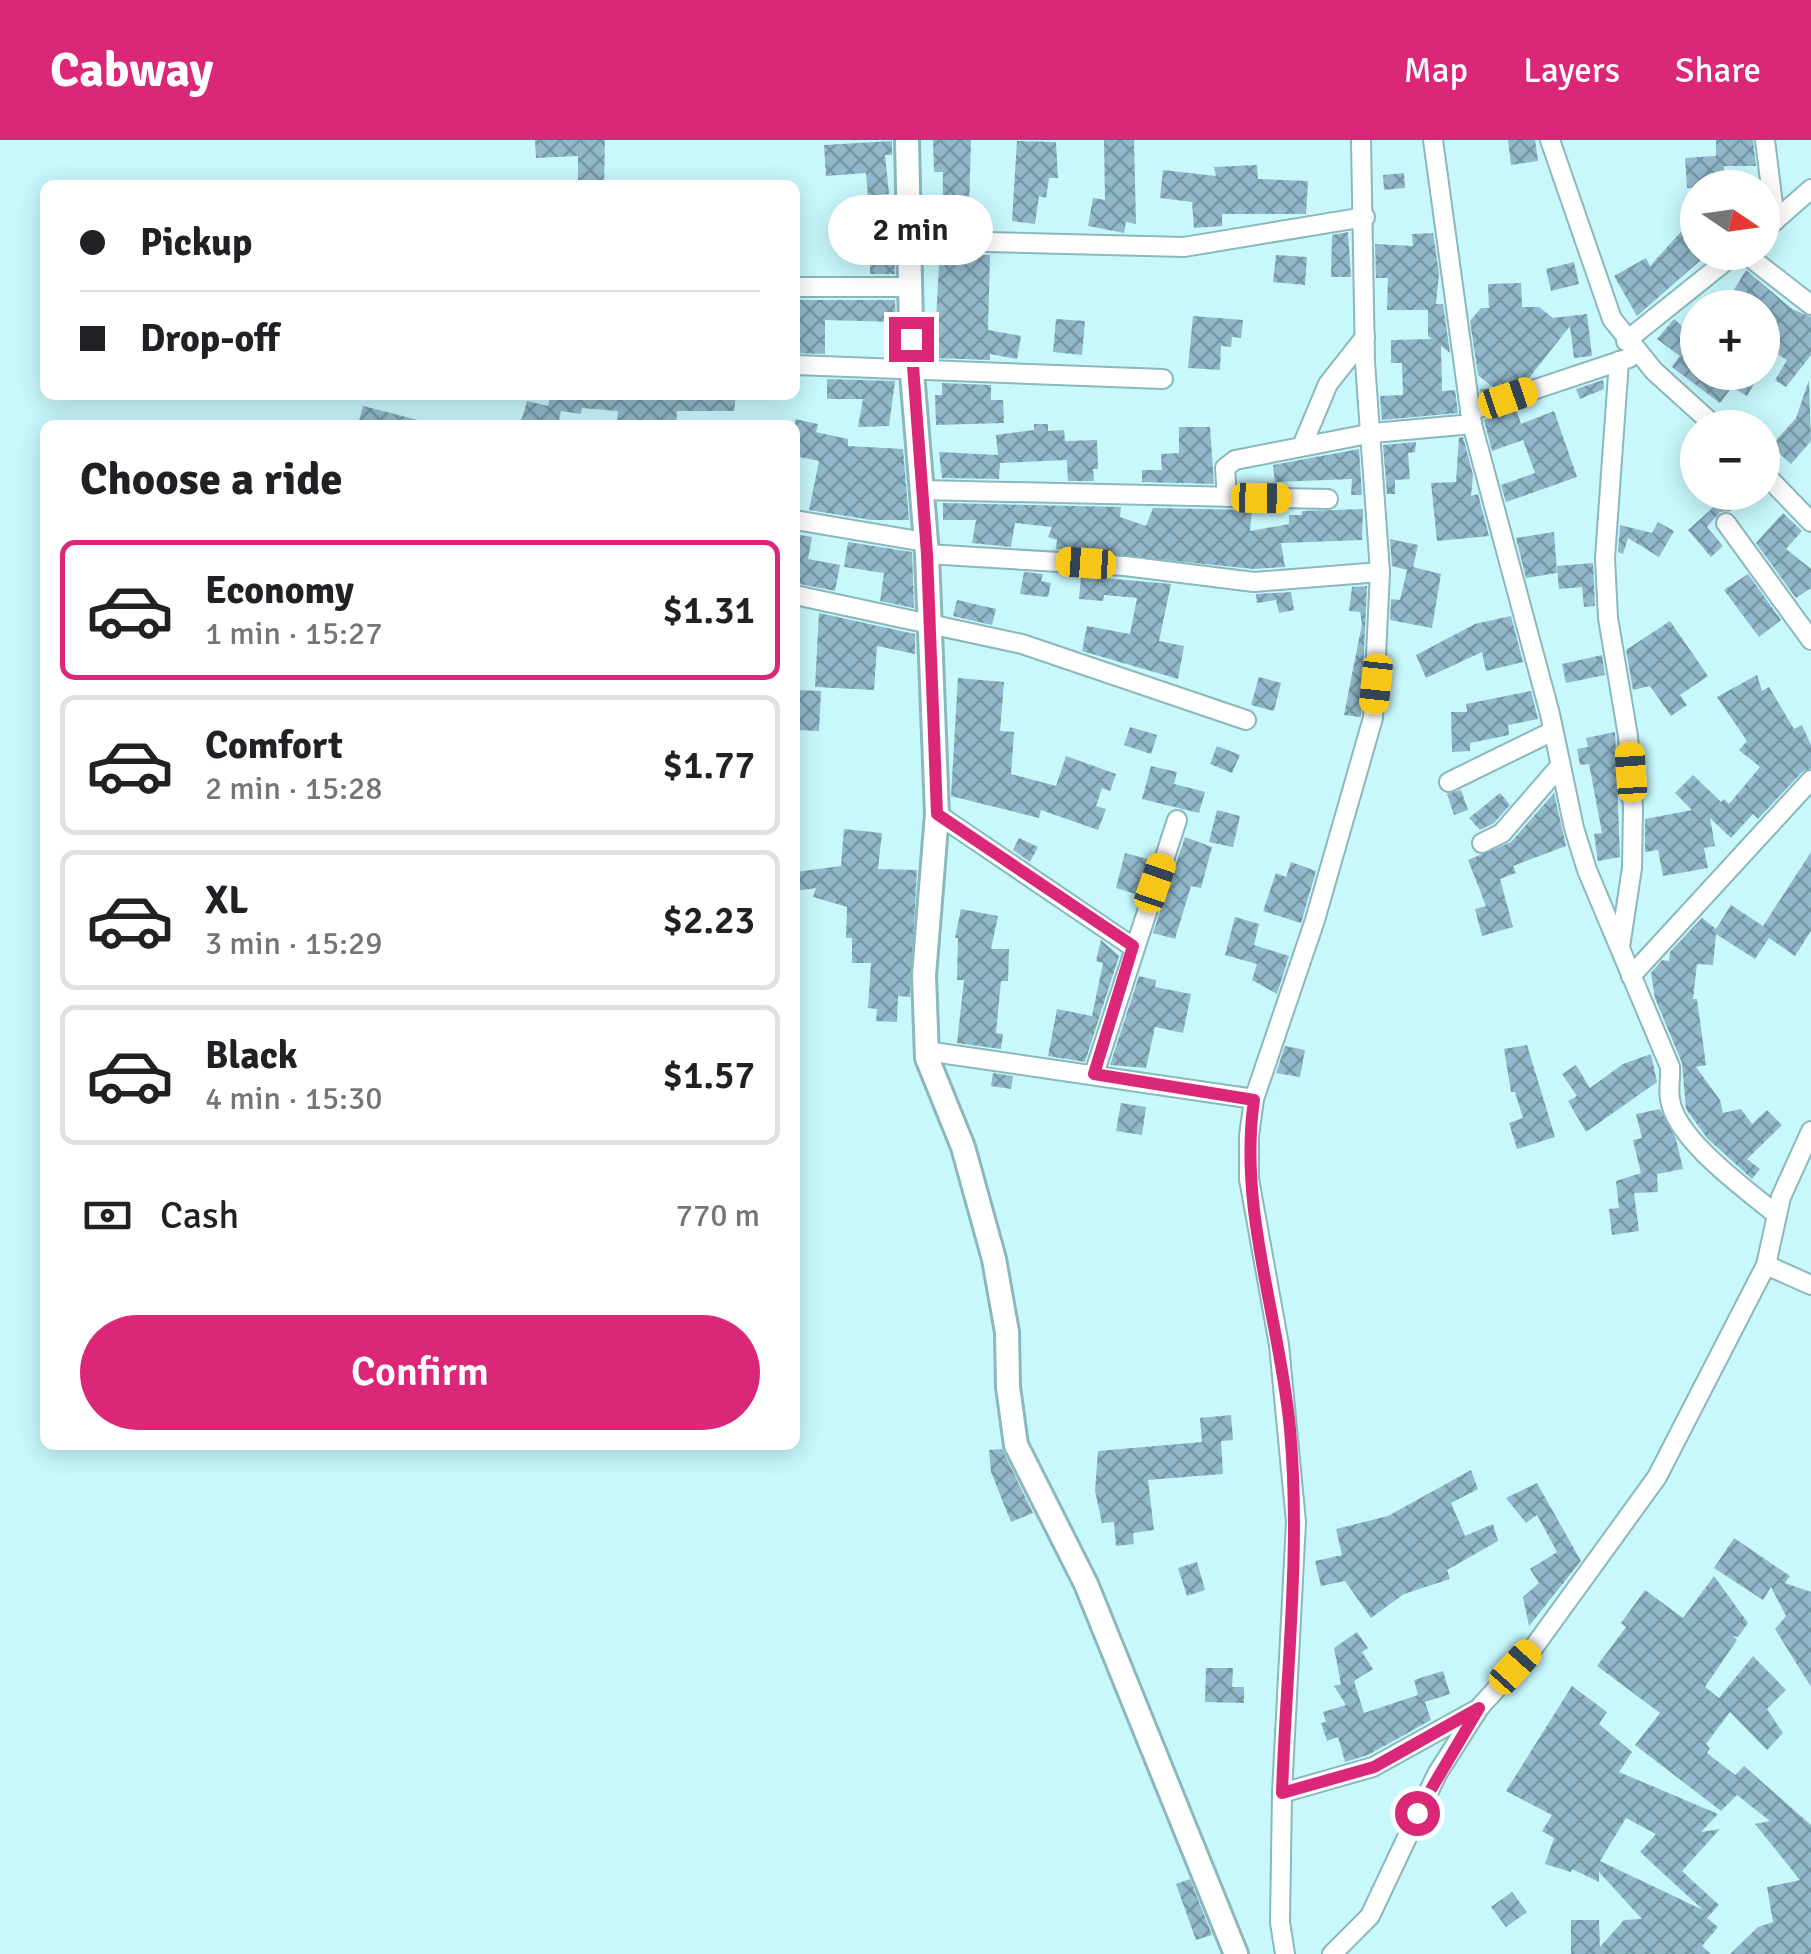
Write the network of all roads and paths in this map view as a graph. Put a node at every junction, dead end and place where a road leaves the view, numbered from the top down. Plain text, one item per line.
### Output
1 (907, 140) edge
2 (1361, 140) edge
3 (1433, 140) edge
4 (1550, 140) edge
5 (1764, 140) edge
6 (1766, 170) edge
7 (1811, 189) edge
8 (1780, 217) edge
9 (1365, 218) junction
10 (909, 240) junction
11 (1720, 270) edge
12 (1764, 270) edge
13 (800, 287) edge
14 (909, 288) junction
15 (1811, 305) edge
16 (1365, 337) junction
17 (1632, 348) junction
18 (1620, 361) junction
19 (800, 365) edge
20 (912, 373) junction
21 (1163, 380) dead end
22 (1699, 410) edge
23 (1471, 417) junction
24 (1373, 433) junction
25 (1302, 446) junction
26 (922, 490) junction
27 (1780, 490) edge
28 (1228, 497) junction
29 (1328, 499) dead end
30 (800, 521) edge
31 (1726, 522) dead end
32 (1811, 522) edge
33 (926, 548) junction
34 (1380, 572) junction
35 (800, 595) edge
36 (930, 625) junction
37 (1811, 640) edge
38 (1246, 720) dead end
39 (1554, 731) junction
40 (1560, 766) junction
41 (1811, 780) edge
42 (1449, 782) dead end
43 (937, 814) junction
44 (1177, 820) dead end
45 (1482, 843) dead end
46 (1133, 946) junction
47 (1620, 950) junction
48 (1631, 976) junction
49 (926, 1051) junction
50 (1094, 1074) junction
51 (1254, 1100) junction
52 (1811, 1131) edge
53 (1777, 1215) junction
54 (1766, 1265) junction
55 (1811, 1285) edge
56 (1479, 1708) junction
57 (1282, 1793) junction
58 (1236, 1954) edge
59 (1286, 1954) edge
60 (1332, 1954) edge

1 - 10 street
2 - 9 street
3 - 23 street
4 - 17 street
5 - 6 street
7 - 8 street
9 - 10 street
9 - 16 street
10 - 14 street
11 - 17 street
12 - 15 street
13 - 14 street
14 - 20 street
16 - 24 street
16 - 25 street
17 - 18 street
17 - 22 street
18 - 23 street
18 - 47 street
19 - 20 street
20 - 21 street
20 - 26 street
23 - 24 street
23 - 39 street
24 - 25 street
24 - 34 street
25 - 28 street
26 - 28 street
26 - 33 street
27 - 32 street
28 - 29 street
30 - 33 street
31 - 37 street
33 - 34 street
33 - 36 street
34 - 51 street
35 - 36 street
36 - 38 street
36 - 43 street
39 - 40 street
39 - 42 street
40 - 45 street
40 - 47 street
41 - 48 street
43 - 46 street
43 - 49 street
44 - 46 street
46 - 50 street
47 - 48 street
48 - 53 street
49 - 50 street
49 - 58 street
50 - 51 street
51 - 57 street
52 - 53 street
53 - 54 street
54 - 55 street
54 - 56 street
56 - 57 street
56 - 60 street
57 - 59 street

